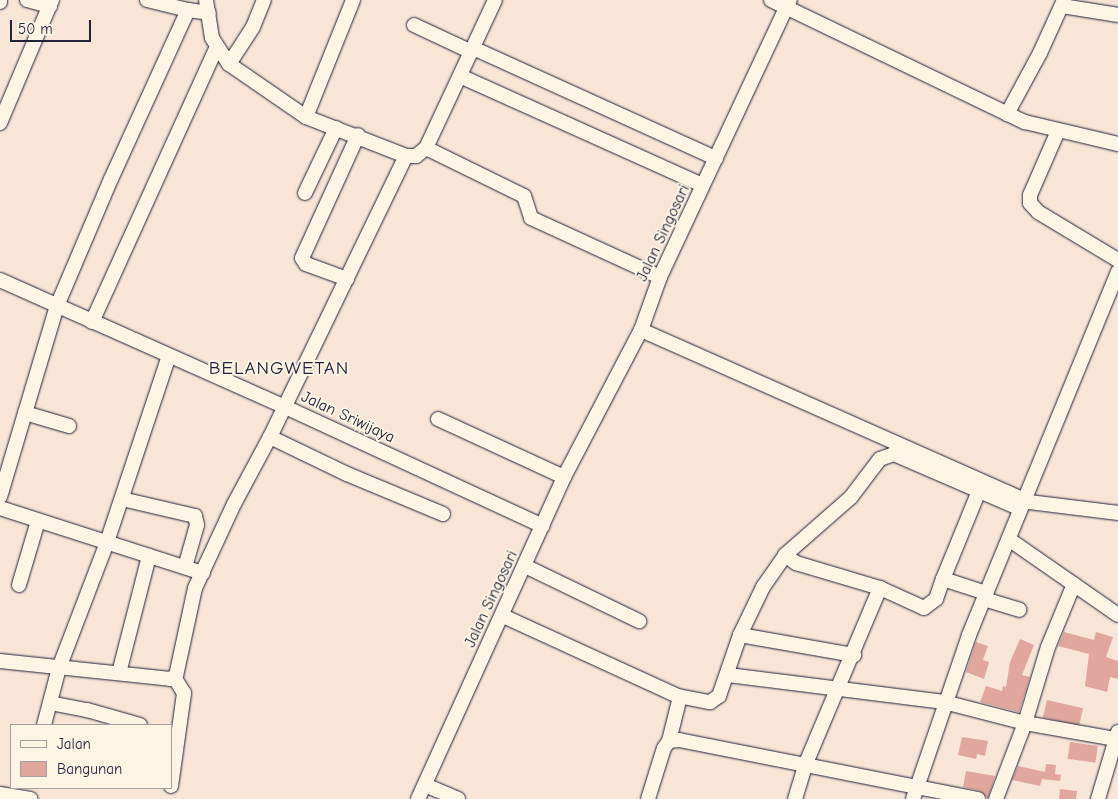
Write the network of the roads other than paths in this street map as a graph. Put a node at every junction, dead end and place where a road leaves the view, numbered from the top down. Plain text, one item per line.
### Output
1 (27, 0) edge
2 (147, 0) edge
3 (264, 0) edge
4 (353, 0) edge
5 (771, 0) edge
6 (493, 1) edge
7 (51, 3) edge
8 (1063, 3) edge
9 (788, 4) edge
10 (208, 7) edge
11 (188, 10) junction
12 (1118, 15) edge
13 (414, 25) dead end
14 (216, 49) junction
15 (472, 50) junction
16 (228, 64) junction
17 (460, 76) junction
18 (1007, 114) junction
19 (306, 117) junction
20 (0, 123) edge
21 (336, 128) junction
22 (1058, 131) junction
23 (358, 135) junction
24 (1118, 144) edge
25 (426, 148) junction
26 (406, 156) junction
27 (716, 158) junction
28 (704, 186) junction
29 (305, 193) dead end
30 (1118, 260) edge
31 (1118, 271) edge
32 (660, 277) junction
33 (347, 279) junction
34 (0, 280) edge
35 (57, 306) junction
36 (92, 322) junction
37 (641, 330) junction
38 (169, 356) junction
39 (283, 406) junction
40 (25, 413) junction
41 (438, 419) dead end
42 (69, 426) dead end
43 (270, 437) junction
44 (6, 456) edge
45 (564, 476) junction
46 (979, 491) junction
47 (0, 496) edge
48 (122, 499) junction
49 (1021, 503) junction
50 (0, 508) edge
51 (1118, 513) edge
52 (442, 514) dead end
53 (38, 522) junction
54 (543, 526) junction
55 (1010, 540) junction
56 (107, 542) junction
57 (148, 556) junction
58 (786, 556) junction
59 (525, 566) junction
60 (185, 567) junction
61 (202, 573) junction
62 (943, 579) junction
63 (1074, 584) junction
64 (20, 585) dead end
65 (880, 588) junction
66 (986, 596) junction
67 (1019, 610) dead end
68 (1118, 615) edge
69 (503, 616) junction
70 (639, 621) dead end
71 (740, 635) junction
72 (854, 655) junction
73 (0, 662) edge
74 (59, 668) junction
75 (119, 673) junction
76 (728, 675) junction
77 (174, 678) junction
78 (840, 687) junction
79 (680, 697) junction
80 (944, 702) junction
81 (50, 703) junction
82 (1025, 723) junction
83 (44, 724) edge
84 (136, 724) edge
85 (175, 734) edge
86 (1117, 736) edge
87 (669, 741) junction
88 (806, 762) junction
89 (172, 774) edge
90 (425, 785) junction
91 (916, 793) edge
92 (0, 794) edge
93 (26, 796) edge
94 (418, 799) edge
95 (458, 799) edge
96 (648, 799) edge
97 (796, 799) edge
98 (978, 799) edge
99 (996, 799) edge
100 (1098, 799) edge

1 - 7 street
2 - 11 street
3 - 16 street
4 - 19 street
5 - 9 street
6 - 15 street
7 - 20 street
8 - 12 street
8 - 18 street
9 - 18 street
9 - 27 street, Jalan Singosari
10 - 11 street
10 - 14 street
11 - 35 street
13 - 15 street
14 - 16 street
14 - 36 street
15 - 17 street
15 - 27 street
16 - 19 street
17 - 25 street
17 - 28 street
18 - 22 street
19 - 21 street
21 - 23 street
21 - 29 street
22 - 24 street
22 - 30 street
23 - 26 street
23 - 33 street
25 - 26 street
25 - 32 street
26 - 33 street
27 - 28 street, Jalan Singosari
28 - 32 street, Jalan Singosari
31 - 49 street
32 - 37 street, Jalan Singosari
33 - 39 street
34 - 35 street, Jalan Sriwijaya
35 - 36 street, Jalan Sriwijaya
35 - 40 street
36 - 38 street, Jalan Sriwijaya
37 - 45 street, Jalan Singosari
37 - 49 street
38 - 39 street, Jalan Sriwijaya
38 - 48 street
39 - 43 street
39 - 54 street, Jalan Sriwijaya
40 - 42 street
40 - 44 street
41 - 45 street
43 - 52 street
43 - 61 street
44 - 47 street
45 - 54 street, Jalan Singosari
46 - 49 street
46 - 58 street
46 - 62 street
48 - 56 street
48 - 60 street
49 - 51 street
49 - 55 street
50 - 53 street
53 - 56 street
53 - 64 street
54 - 59 street, Jalan Singosari
55 - 63 street
55 - 66 street
56 - 57 street
56 - 74 street
57 - 60 street
57 - 75 street
58 - 65 street
58 - 71 street
59 - 69 street, Jalan Singosari
59 - 70 street
60 - 61 street
61 - 77 street
62 - 65 street
62 - 66 street
63 - 68 street
63 - 82 street
65 - 72 street
66 - 67 street
66 - 80 street
69 - 79 street
69 - 90 street, Jalan Singosari
71 - 72 street
71 - 76 street
72 - 78 street
73 - 74 street
74 - 75 street
74 - 81 street
75 - 77 street
76 - 78 street
76 - 79 street
77 - 85 street
78 - 80 street
78 - 88 street
79 - 87 street
80 - 82 street
80 - 91 street
81 - 83 street
81 - 84 street
82 - 86 street
82 - 99 street
85 - 89 street
86 - 100 street
87 - 88 street
87 - 96 street
88 - 91 street
88 - 97 street
90 - 94 street, Jalan Singosari
90 - 95 street
91 - 98 street
92 - 93 street

